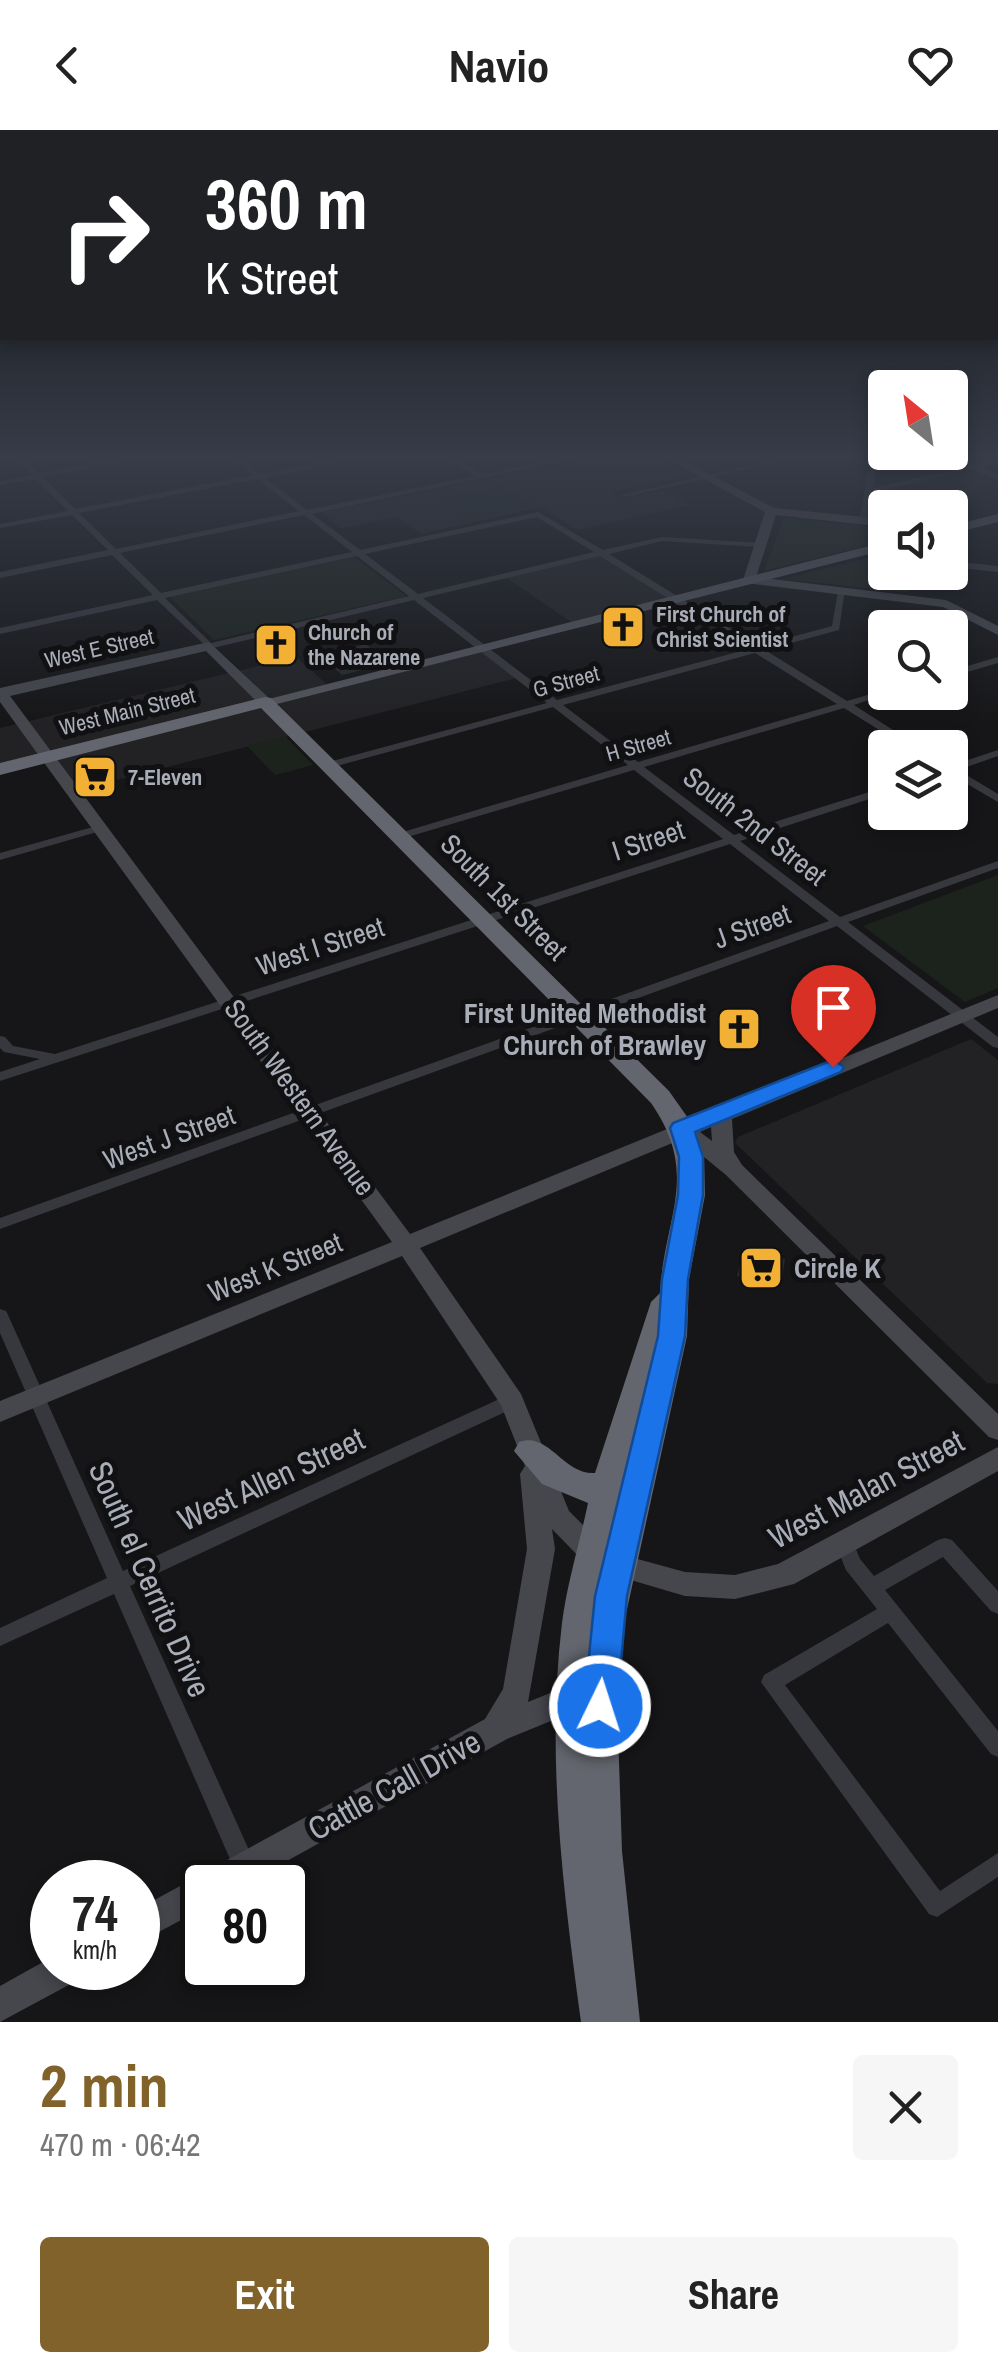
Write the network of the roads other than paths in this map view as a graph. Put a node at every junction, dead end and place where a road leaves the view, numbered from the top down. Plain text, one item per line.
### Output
1 (110, 547) edge
2 (138, 547) edge
3 (352, 547) edge
4 (385, 547) edge
5 (594, 547) edge
6 (632, 547) edge
7 (759, 547) edge
8 (868, 550) edge
9 (115, 552) junction
10 (359, 553) junction
11 (604, 553) junction
12 (968, 569) edge
13 (998, 569) edge
14 (0, 575) edge
15 (748, 580) junction
16 (948, 590) edge
17 (842, 591) junction
18 (158, 596) junction
19 (418, 596) junction
20 (677, 599) junction
21 (946, 604) junction
22 (0, 631) edge
23 (998, 631) edge
24 (209, 646) junction
25 (482, 648) junction
26 (758, 649) junction
27 (998, 660) edge
28 (968, 669) edge
29 (1, 693) edge
30 (868, 698) edge
31 (265, 702) junction
32 (556, 704) junction
33 (846, 704) junction
34 (887, 730) edge
35 (998, 753) edge
36 (48, 756) junction
37 (968, 763) edge
38 (329, 765) junction
39 (636, 766) junction
40 (0, 769) edge
41 (968, 780) edge
42 (868, 796) edge
43 (998, 799) edge
44 (100, 828) junction
45 (400, 836) junction
46 (732, 840) junction
47 (0, 857) edge
48 (998, 864) edge
49 (484, 919) junction
50 (838, 922) junction
51 (998, 1001) edge
52 (230, 1002) junction
53 (580, 1014) junction
54 (960, 1016) junction
55 (0, 1040) edge
56 (998, 1044) edge
57 (64, 1056) junction
58 (0, 1077) edge
59 (310, 1112) junction
60 (721, 1113) junction
61 (682, 1128) junction
62 (734, 1170) junction
63 (0, 1224) edge
64 (407, 1246) junction
65 (675, 1279) junction
66 (0, 1314) edge
67 (36, 1397) junction
68 (512, 1401) junction
69 (0, 1412) edge
70 (998, 1430) edge
71 (530, 1451) junction
72 (998, 1458) edge
73 (608, 1483) junction
74 (844, 1543) junction
75 (605, 1559) junction
76 (118, 1582) junction
77 (871, 1588) junction
78 (998, 1605) edge
79 (889, 1612) junction
80 (0, 1637) edge
81 (574, 1697) junction
82 (496, 1729) junction
83 (998, 1747) edge
84 (225, 1860) edge
85 (258, 1860) edge
86 (998, 1864) edge
87 (30, 1988) edge
88 (0, 2004) edge
89 (602, 2022) edge
90 (620, 2022) edge

1 - 9 street
2 - 9 street
3 - 10 street, South 2nd Street
4 - 10 street
5 - 11 street
6 - 11 street
7 - 15 street
8 - 15 main road
9 - 14 street
9 - 18 street
10 - 18 street
10 - 19 street, South 2nd Street
11 - 19 street
11 - 20 street
12 - 13 street
15 - 17 street
15 - 20 main road
16 - 21 street
17 - 21 street
17 - 26 street, G Street
18 - 22 street
18 - 24 street
19 - 24 street
19 - 25 street, South 2nd Street
20 - 25 main road
20 - 26 street
21 - 23 street
24 - 29 street, West E Street
24 - 31 street
25 - 31 main road
25 - 32 street, South 2nd Street
26 - 32 street, G Street
26 - 33 street
27 - 28 street
29 - 36 street, South Western Avenue
30 - 33 street, H Street
31 - 36 highway, West Main Street
31 - 38 highway, South 1st Street
32 - 38 street, G Street
32 - 39 street, South 2nd Street
33 - 34 street
33 - 39 street, H Street
35 - 37 street
36 - 40 highway, West Main Street
36 - 44 street, South Western Avenue
38 - 45 highway, South 1st Street
39 - 45 street, H Street
39 - 46 street, South 2nd Street
41 - 43 street
42 - 46 street, I Street
44 - 47 street
44 - 52 street, South Western Avenue
45 - 49 highway, South 1st Street
46 - 49 street, I Street
46 - 50 street, South 2nd Street
48 - 50 street, J Street
49 - 52 street, West I Street
49 - 53 highway, South 1st Street
50 - 53 street, J Street
50 - 54 street, South 2nd Street
51 - 54 street, West K Street
52 - 57 street, West I Street
52 - 59 street, South Western Avenue
53 - 59 street, West J Street
53 - 61 highway, South 1st Street
54 - 56 street, South 2nd Street
54 - 60 street, West K Street
55 - 57 street
57 - 58 street, West I Street
59 - 63 street, West J Street
59 - 64 street, South Western Avenue
60 - 61 street, West K Street
60 - 62 street
61 - 62 street, South 1st Street
61 - 64 street, West K Street
61 - 65 highway
62 - 70 street, South 1st Street
64 - 67 street, West K Street
64 - 68 street, South Western Avenue
65 - 73 highway
65 - 75 highway
66 - 67 street, South el Cerrito Drive
67 - 69 street, West K Street
67 - 76 street, South el Cerrito Drive
68 - 71 street, South Western Avenue
68 - 76 street, West Allen Street
71 - 73 highway
71 - 75 street, South Western Avenue
71 - 82 street, South Western Avenue
72 - 74 street, West Malan Street
73 - 75 highway
74 - 75 street, West Malan Street
74 - 77 street
75 - 81 highway
75 - 90 highway
76 - 80 street, West Allen Street
76 - 84 street, South el Cerrito Drive
77 - 78 street
77 - 79 street
79 - 83 street
79 - 86 street
81 - 82 street, Cattle Call Drive
81 - 89 highway
82 - 85 street, Cattle Call Drive
87 - 88 street

